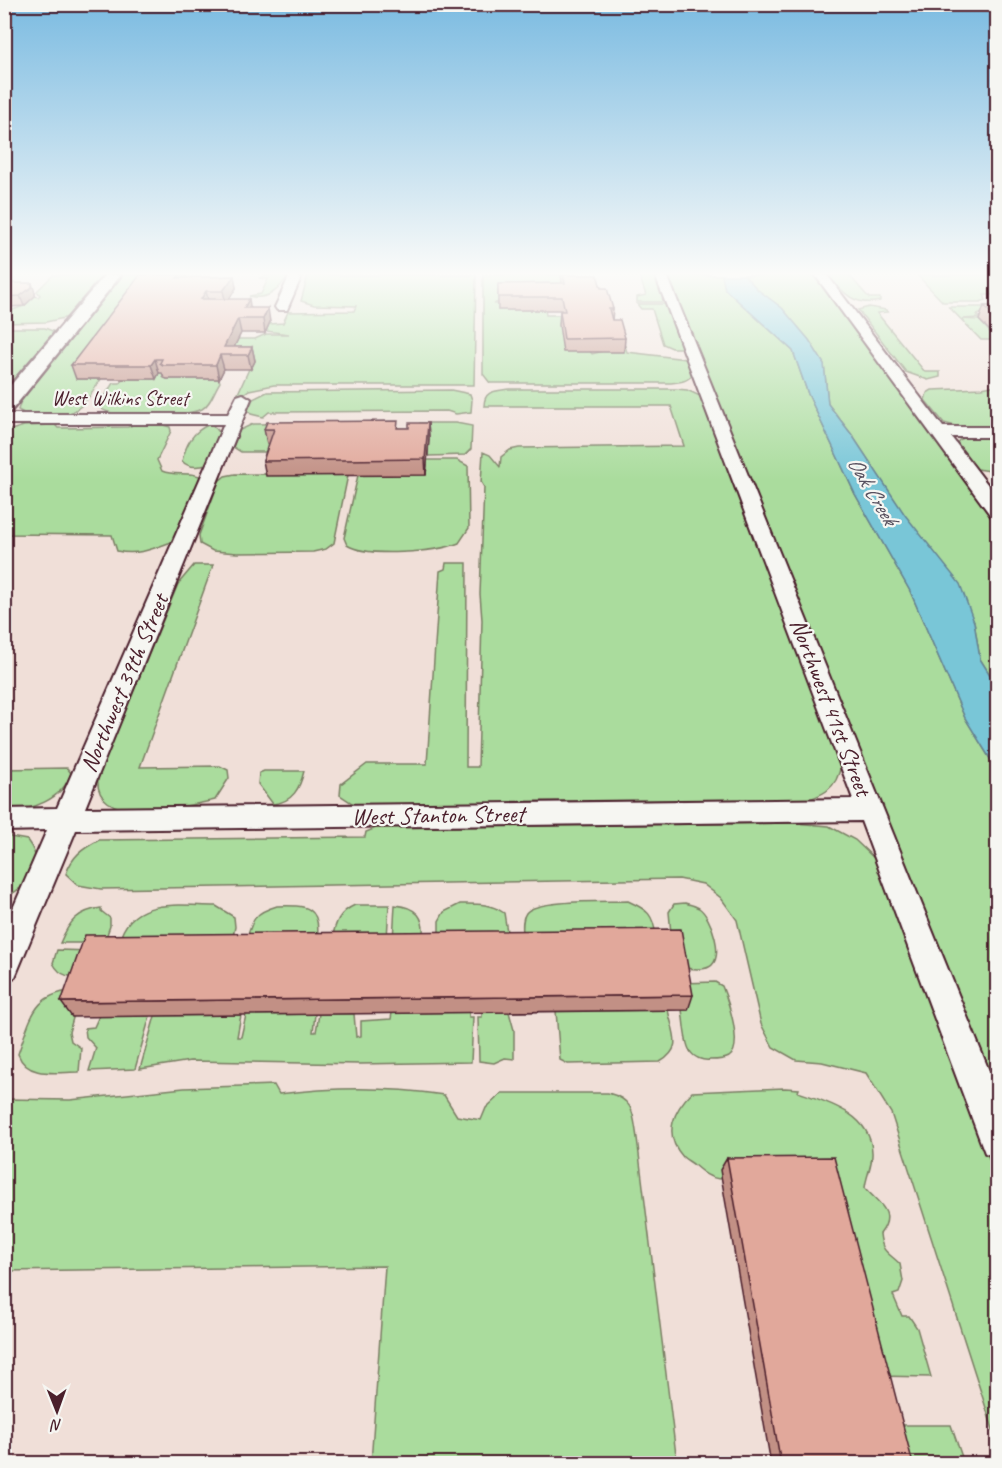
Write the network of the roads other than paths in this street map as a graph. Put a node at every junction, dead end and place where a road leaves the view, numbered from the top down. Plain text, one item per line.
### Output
1 (56, 344) edge
2 (688, 344) edge
3 (871, 344) edge
4 (4, 407) edge
5 (239, 409) joint
6 (4, 419) edge
7 (937, 432) junction
8 (998, 432) edge
9 (998, 512) edge
10 (872, 810) junction
11 (4, 820) edge
12 (66, 820) junction
13 (4, 967) edge
14 (998, 1140) edge

1 - 4 main road
2 - 10 street, Northwest 41st Street
3 - 7 street
5 - 6 street, West Wilkins Street
5 - 12 street, Northwest 39th Street
7 - 8 street
7 - 9 street
10 - 12 street, West Stanton Street
10 - 14 street, Northwest 41st Street
11 - 12 street, West Stanton Street
12 - 13 street, Northwest 39th Street

